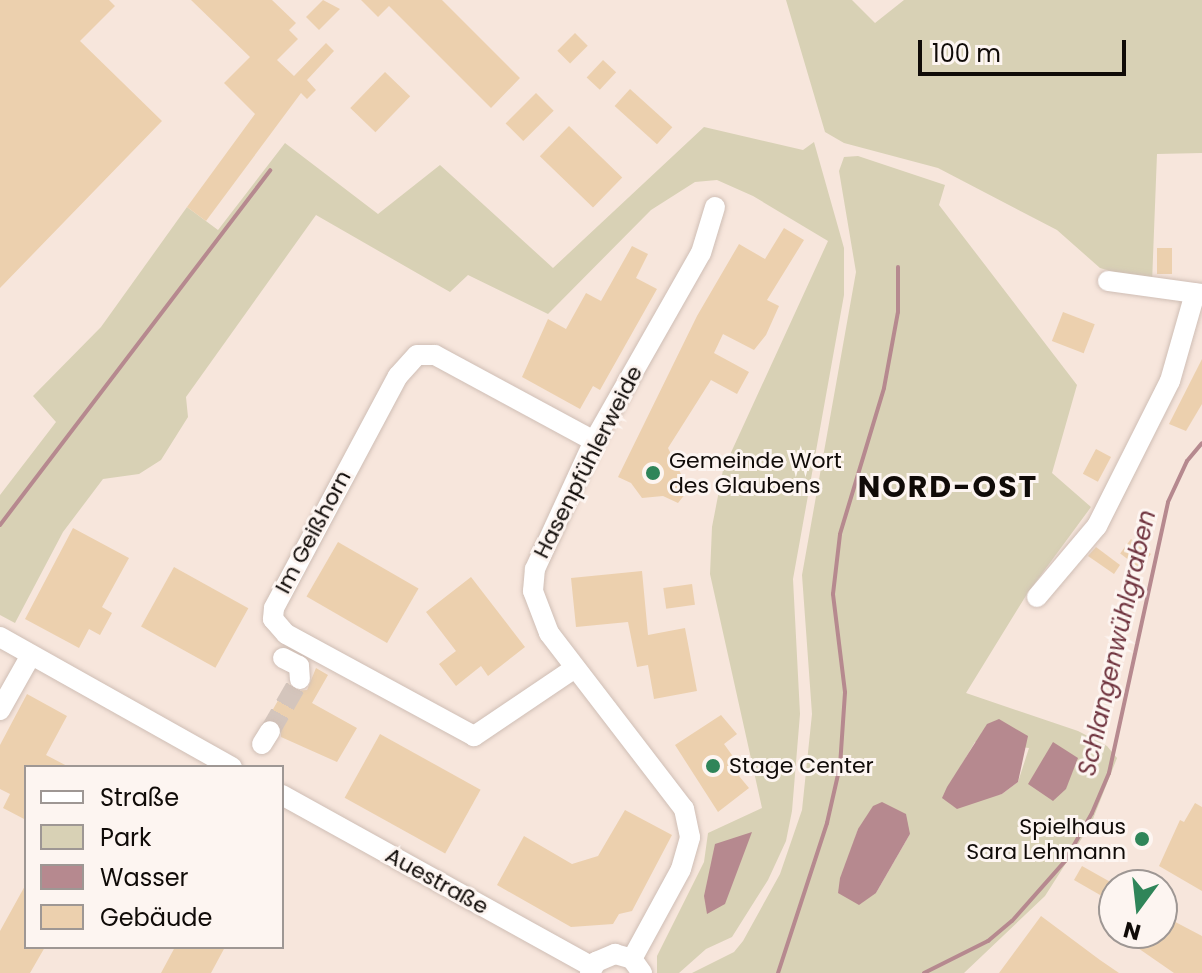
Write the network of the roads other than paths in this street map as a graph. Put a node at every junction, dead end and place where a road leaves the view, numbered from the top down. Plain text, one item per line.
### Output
1 (715, 207) dead end
2 (1108, 281) dead end
3 (1198, 294) edge
4 (594, 441) junction
5 (1037, 597) dead end
6 (0, 637) edge
7 (31, 655) junction
8 (283, 658) dead end
9 (575, 668) junction
10 (300, 679) dead end
11 (0, 710) edge
12 (228, 765) edge
13 (284, 796) edge
14 (637, 966) edge
15 (591, 970) edge

1 - 4 street, Hasenpfühlerweide
2 - 3 street
3 - 5 street
4 - 9 street, Hasenpfühlerweide
4 - 9 street, Im Geißhorn
6 - 7 street
7 - 11 street
7 - 12 street
8 - 10 street
9 - 14 street, Hasenpfühlerweide
13 - 15 street, Auestraße
14 - 15 street, Auestraße

